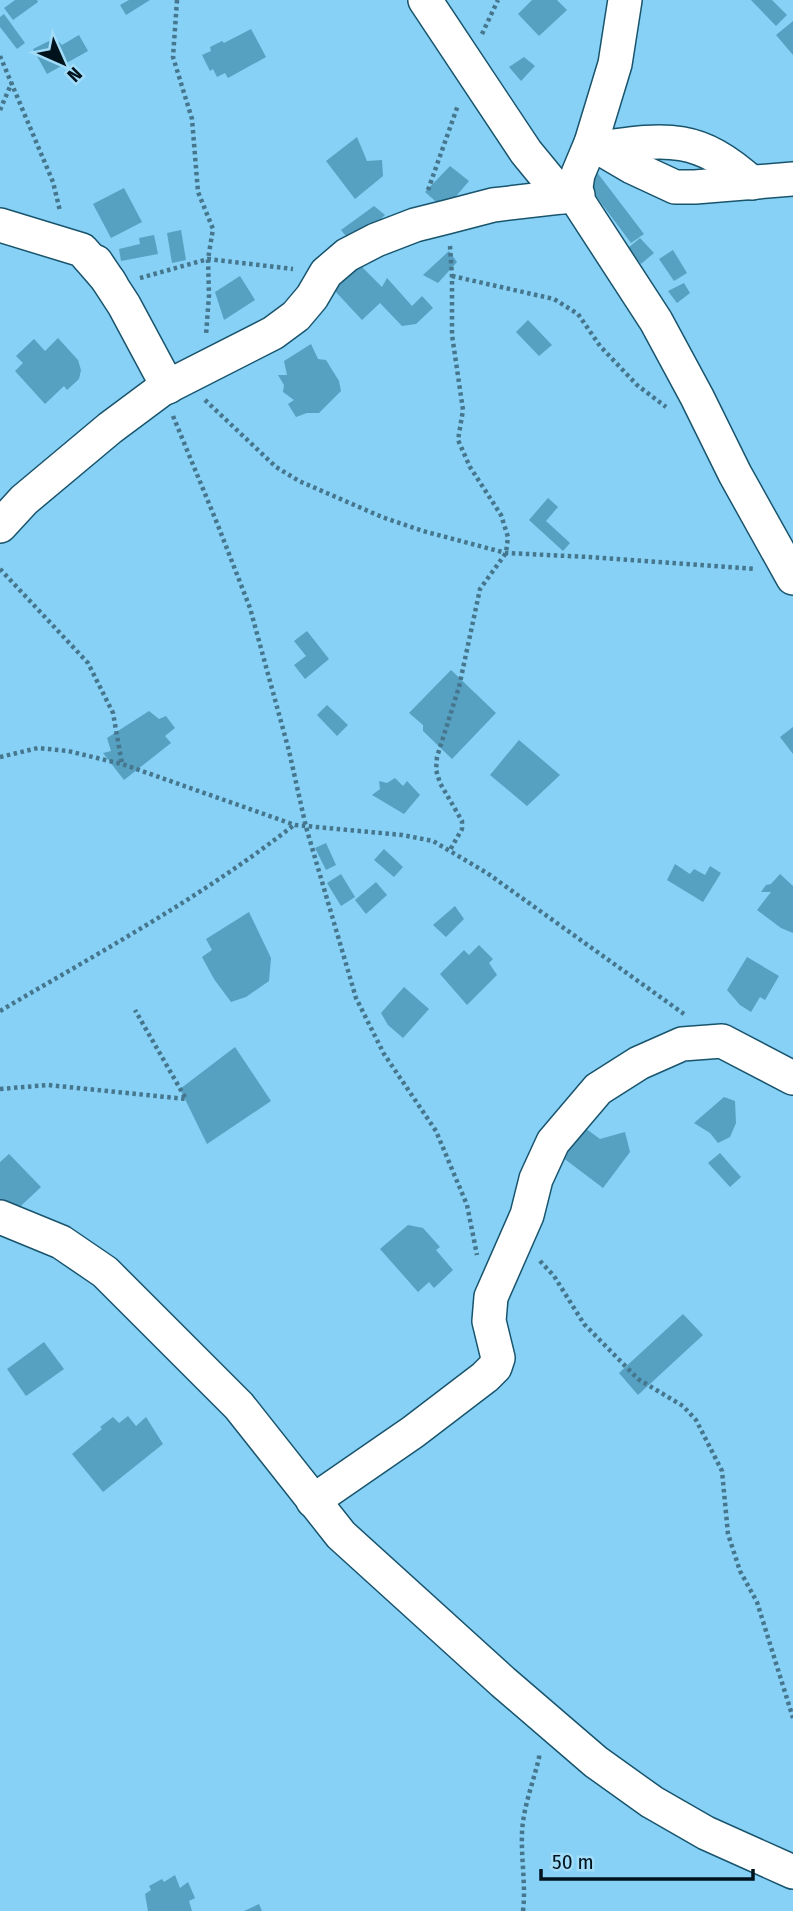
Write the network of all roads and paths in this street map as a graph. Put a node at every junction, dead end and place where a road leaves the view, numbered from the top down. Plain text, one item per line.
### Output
1 (177, 0) edge
2 (425, 0) edge
3 (625, 0) edge
4 (0, 56) edge
5 (470, 68) junction
6 (12, 82) junction
7 (0, 110) edge
8 (596, 146) junction
9 (793, 178) edge
10 (752, 183) junction
11 (570, 196) junction
12 (447, 217) junction
13 (0, 225) edge
14 (415, 225) junction
15 (76, 247) junction
16 (208, 259) junction
17 (326, 273) junction
18 (453, 276) junction
19 (112, 286) junction
20 (177, 382) junction
21 (668, 410) dead end
22 (0, 526) edge
23 (506, 553) junction
24 (0, 569) edge
25 (791, 575) edge
26 (0, 757) edge
27 (122, 764) junction
28 (295, 825) junction
29 (306, 827) junction
30 (450, 850) junction
31 (135, 1010) dead end
32 (0, 1012) edge
33 (722, 1041) junction
34 (793, 1078) edge
35 (0, 1089) edge
36 (0, 1217) edge
37 (517, 1236) junction
38 (491, 1297) junction
39 (313, 1501) junction
40 (538, 1712) junction
41 (793, 1718) edge
42 (793, 1872) edge
43 (523, 1911) edge

1 - 16 path
2 - 5 street
3 - 8 street
4 - 6 path
5 - 11 street
5 - 14 path
6 - 7 path
6 - 15 path
8 - 10 street
8 - 10 street
8 - 11 street
9 - 10 street
11 - 12 street
11 - 25 street
12 - 14 street
12 - 18 path
13 - 15 street
14 - 17 street
15 - 19 street
16 - 17 path
16 - 19 path
16 - 20 path
17 - 20 street
18 - 21 path
18 - 23 path
19 - 20 street
20 - 22 street
20 - 23 path
20 - 29 path
23 - 25 path
23 - 30 path
24 - 27 path
26 - 27 path
27 - 28 path
28 - 29 path
28 - 32 path
29 - 30 path
29 - 38 path
30 - 33 path
31 - 35 path
33 - 34 street
33 - 37 street
36 - 39 street
37 - 38 street
37 - 41 path
38 - 39 street
39 - 40 street
40 - 42 street
40 - 43 path

